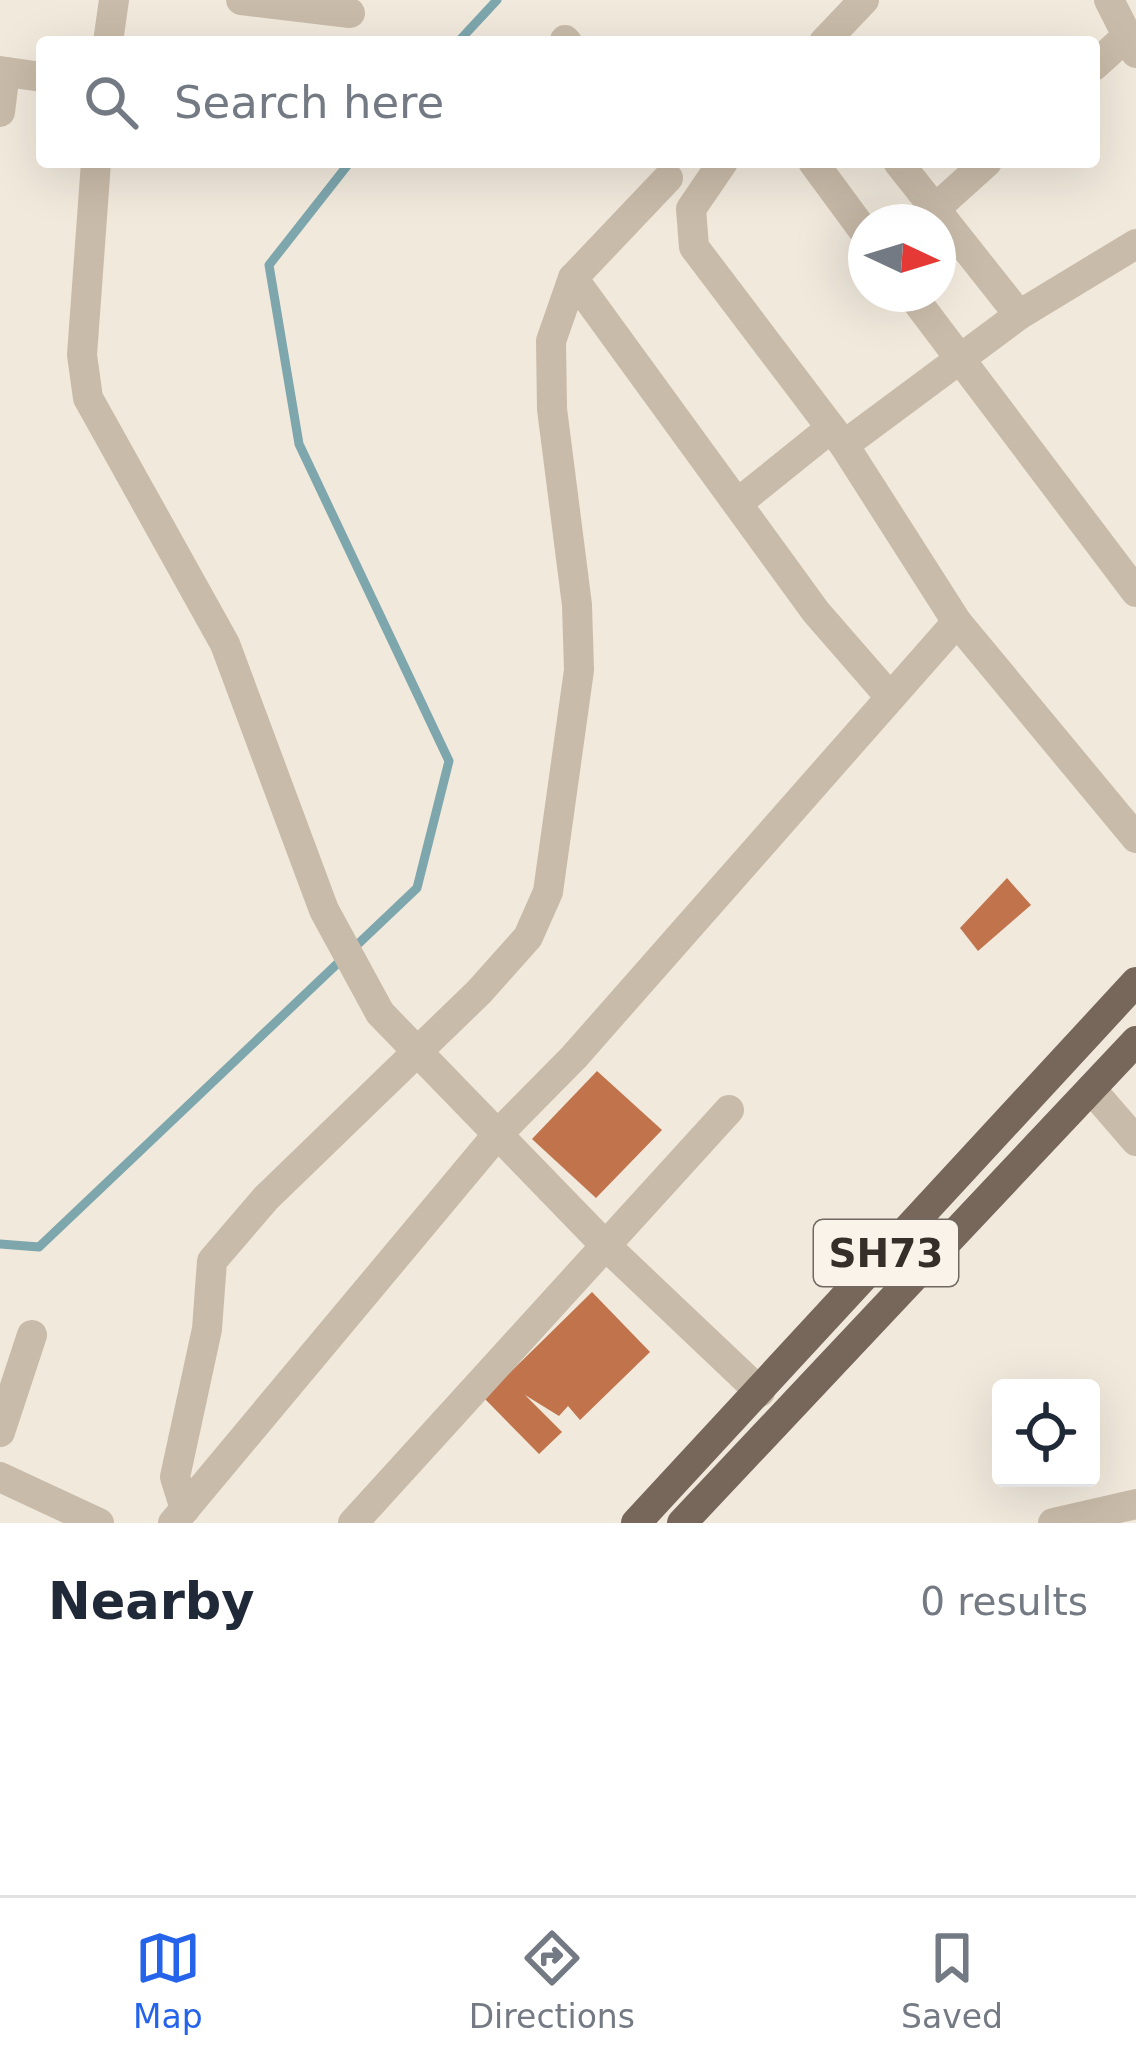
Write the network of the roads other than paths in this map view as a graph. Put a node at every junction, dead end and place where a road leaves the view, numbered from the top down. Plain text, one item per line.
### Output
1 (114, 0) edge
2 (241, 0) edge
3 (864, 0) edge
4 (1109, 0) edge
5 (350, 14) dead end
6 (109, 36) edge
7 (830, 36) edge
8 (1132, 44) edge
9 (1100, 63) edge
10 (3, 72) edge
11 (36, 76) edge
12 (0, 112) edge
13 (96, 168) edge
14 (719, 168) edge
15 (817, 168) edge
16 (903, 168) edge
17 (980, 168) edge
18 (662, 170) edge
19 (934, 204) edge
20 (940, 204) edge
21 (691, 209) junction
22 (848, 210) edge
23 (956, 232) edge
24 (1136, 244) edge
25 (573, 278) junction
26 (923, 312) edge
27 (1019, 315) junction
28 (958, 359) junction
29 (837, 436) junction
30 (739, 502) junction
31 (1136, 592) edge
32 (957, 622) junction
33 (890, 697) junction
34 (1136, 838) edge
35 (1136, 982) edge
36 (1136, 1041) edge
37 (418, 1053) junction
38 (1091, 1089) junction
39 (729, 1110) dead end
40 (497, 1135) junction
41 (1136, 1141) edge
42 (604, 1245) junction
43 (32, 1336) dead end
44 (760, 1392) junction
45 (0, 1432) edge
46 (0, 1477) edge
47 (1136, 1504) edge
48 (179, 1516) edge
49 (99, 1523) edge
50 (353, 1523) edge
51 (636, 1523) edge
52 (682, 1523) edge
53 (1053, 1523) edge

1 - 6 street
2 - 5 street
3 - 7 street
4 - 8 street
8 - 9 street
10 - 11 street
10 - 12 street
13 - 37 street
14 - 21 street
15 - 22 street
16 - 19 street
17 - 20 street
18 - 21 street
18 - 25 street
21 - 29 street
23 - 27 street
24 - 27 street
25 - 30 street
25 - 37 street
26 - 28 street
27 - 28 street
28 - 29 street
28 - 31 street
29 - 30 street
29 - 32 street
30 - 33 street
32 - 33 street
32 - 34 street
33 - 40 street
35 - 44 main road, SH73
36 - 38 main road, SH73
37 - 40 street
37 - 48 street
38 - 41 street
38 - 52 main road, SH73
39 - 42 street
40 - 42 street
40 - 48 street
42 - 44 street
42 - 50 street
43 - 45 street
44 - 51 main road, SH73
46 - 49 street
47 - 53 street

